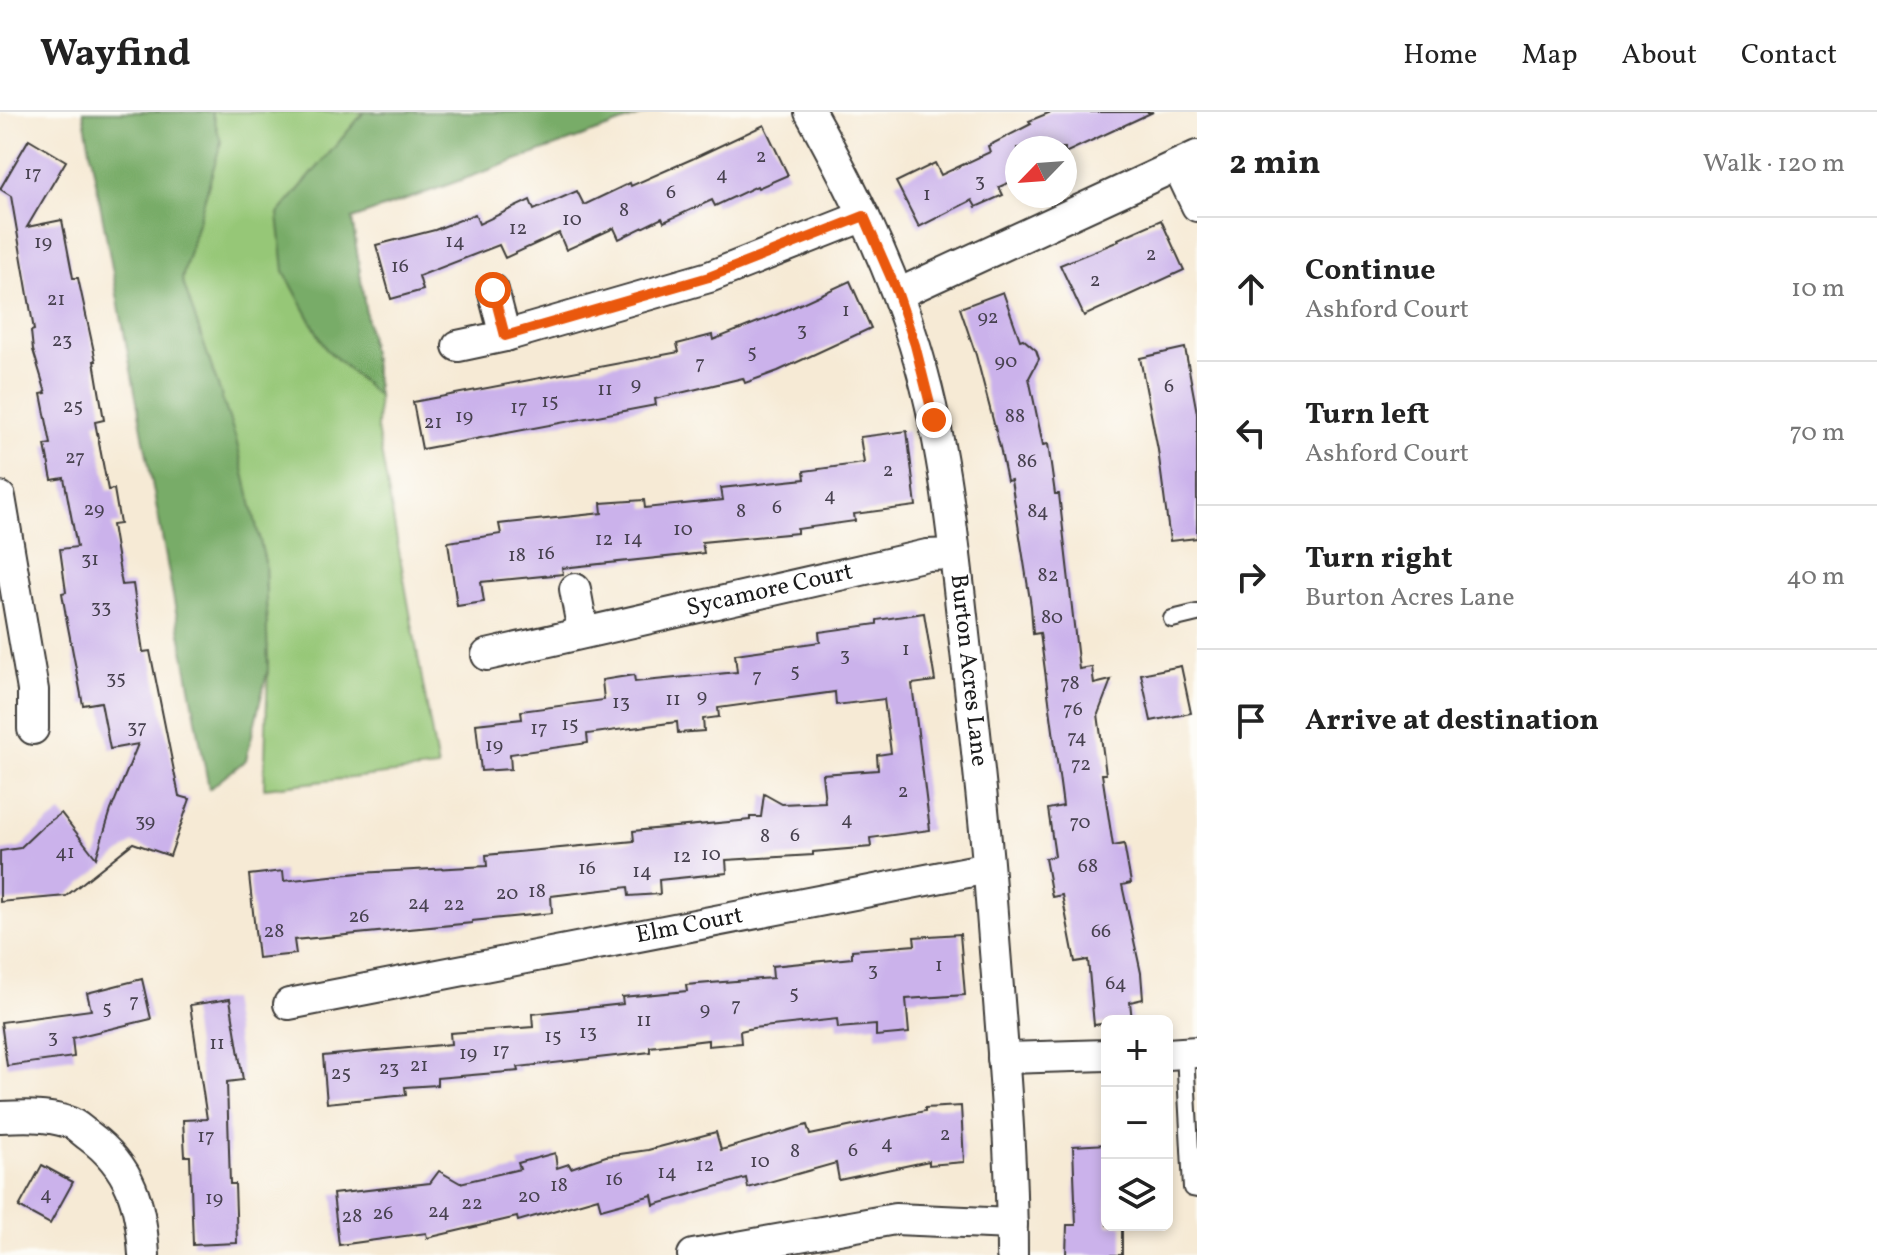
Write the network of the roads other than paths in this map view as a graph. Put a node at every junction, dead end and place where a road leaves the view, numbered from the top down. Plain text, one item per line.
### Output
1 (810, 112) edge
2 (1187, 161) edge
3 (1197, 206) edge
4 (864, 216) junction
5 (493, 290) dead end
6 (898, 294) junction
7 (505, 336) junction
8 (458, 346) dead end
9 (0, 497) edge
10 (955, 554) junction
11 (575, 589) dead end
12 (1197, 613) edge
13 (1172, 619) dead end
14 (583, 632) junction
15 (487, 655) dead end
16 (33, 729) dead end
17 (988, 868) junction
18 (289, 1004) dead end
19 (1183, 1053) edge
20 (1101, 1055) edge
21 (1003, 1058) junction
22 (0, 1117) edge
23 (1197, 1189) edge
24 (1012, 1224) junction
25 (144, 1255) edge
26 (693, 1255) edge
27 (1012, 1255) edge

1 - 4 street, Burton Acres Lane
2 - 3 street
2 - 6 street
4 - 6 street, Burton Acres Lane
4 - 7 street
5 - 7 street
6 - 10 street, Burton Acres Lane
7 - 8 street
9 - 16 street
10 - 14 street, Sycamore Court
10 - 17 street, Burton Acres Lane
11 - 14 street
12 - 13 lane
14 - 15 street, Sycamore Court
17 - 18 street, Elm Court
17 - 21 street, Burton Acres Lane
19 - 23 lane
20 - 21 street
21 - 24 street, Burton Acres Lane
22 - 25 street
24 - 26 street
24 - 27 street, Burton Acres Lane

